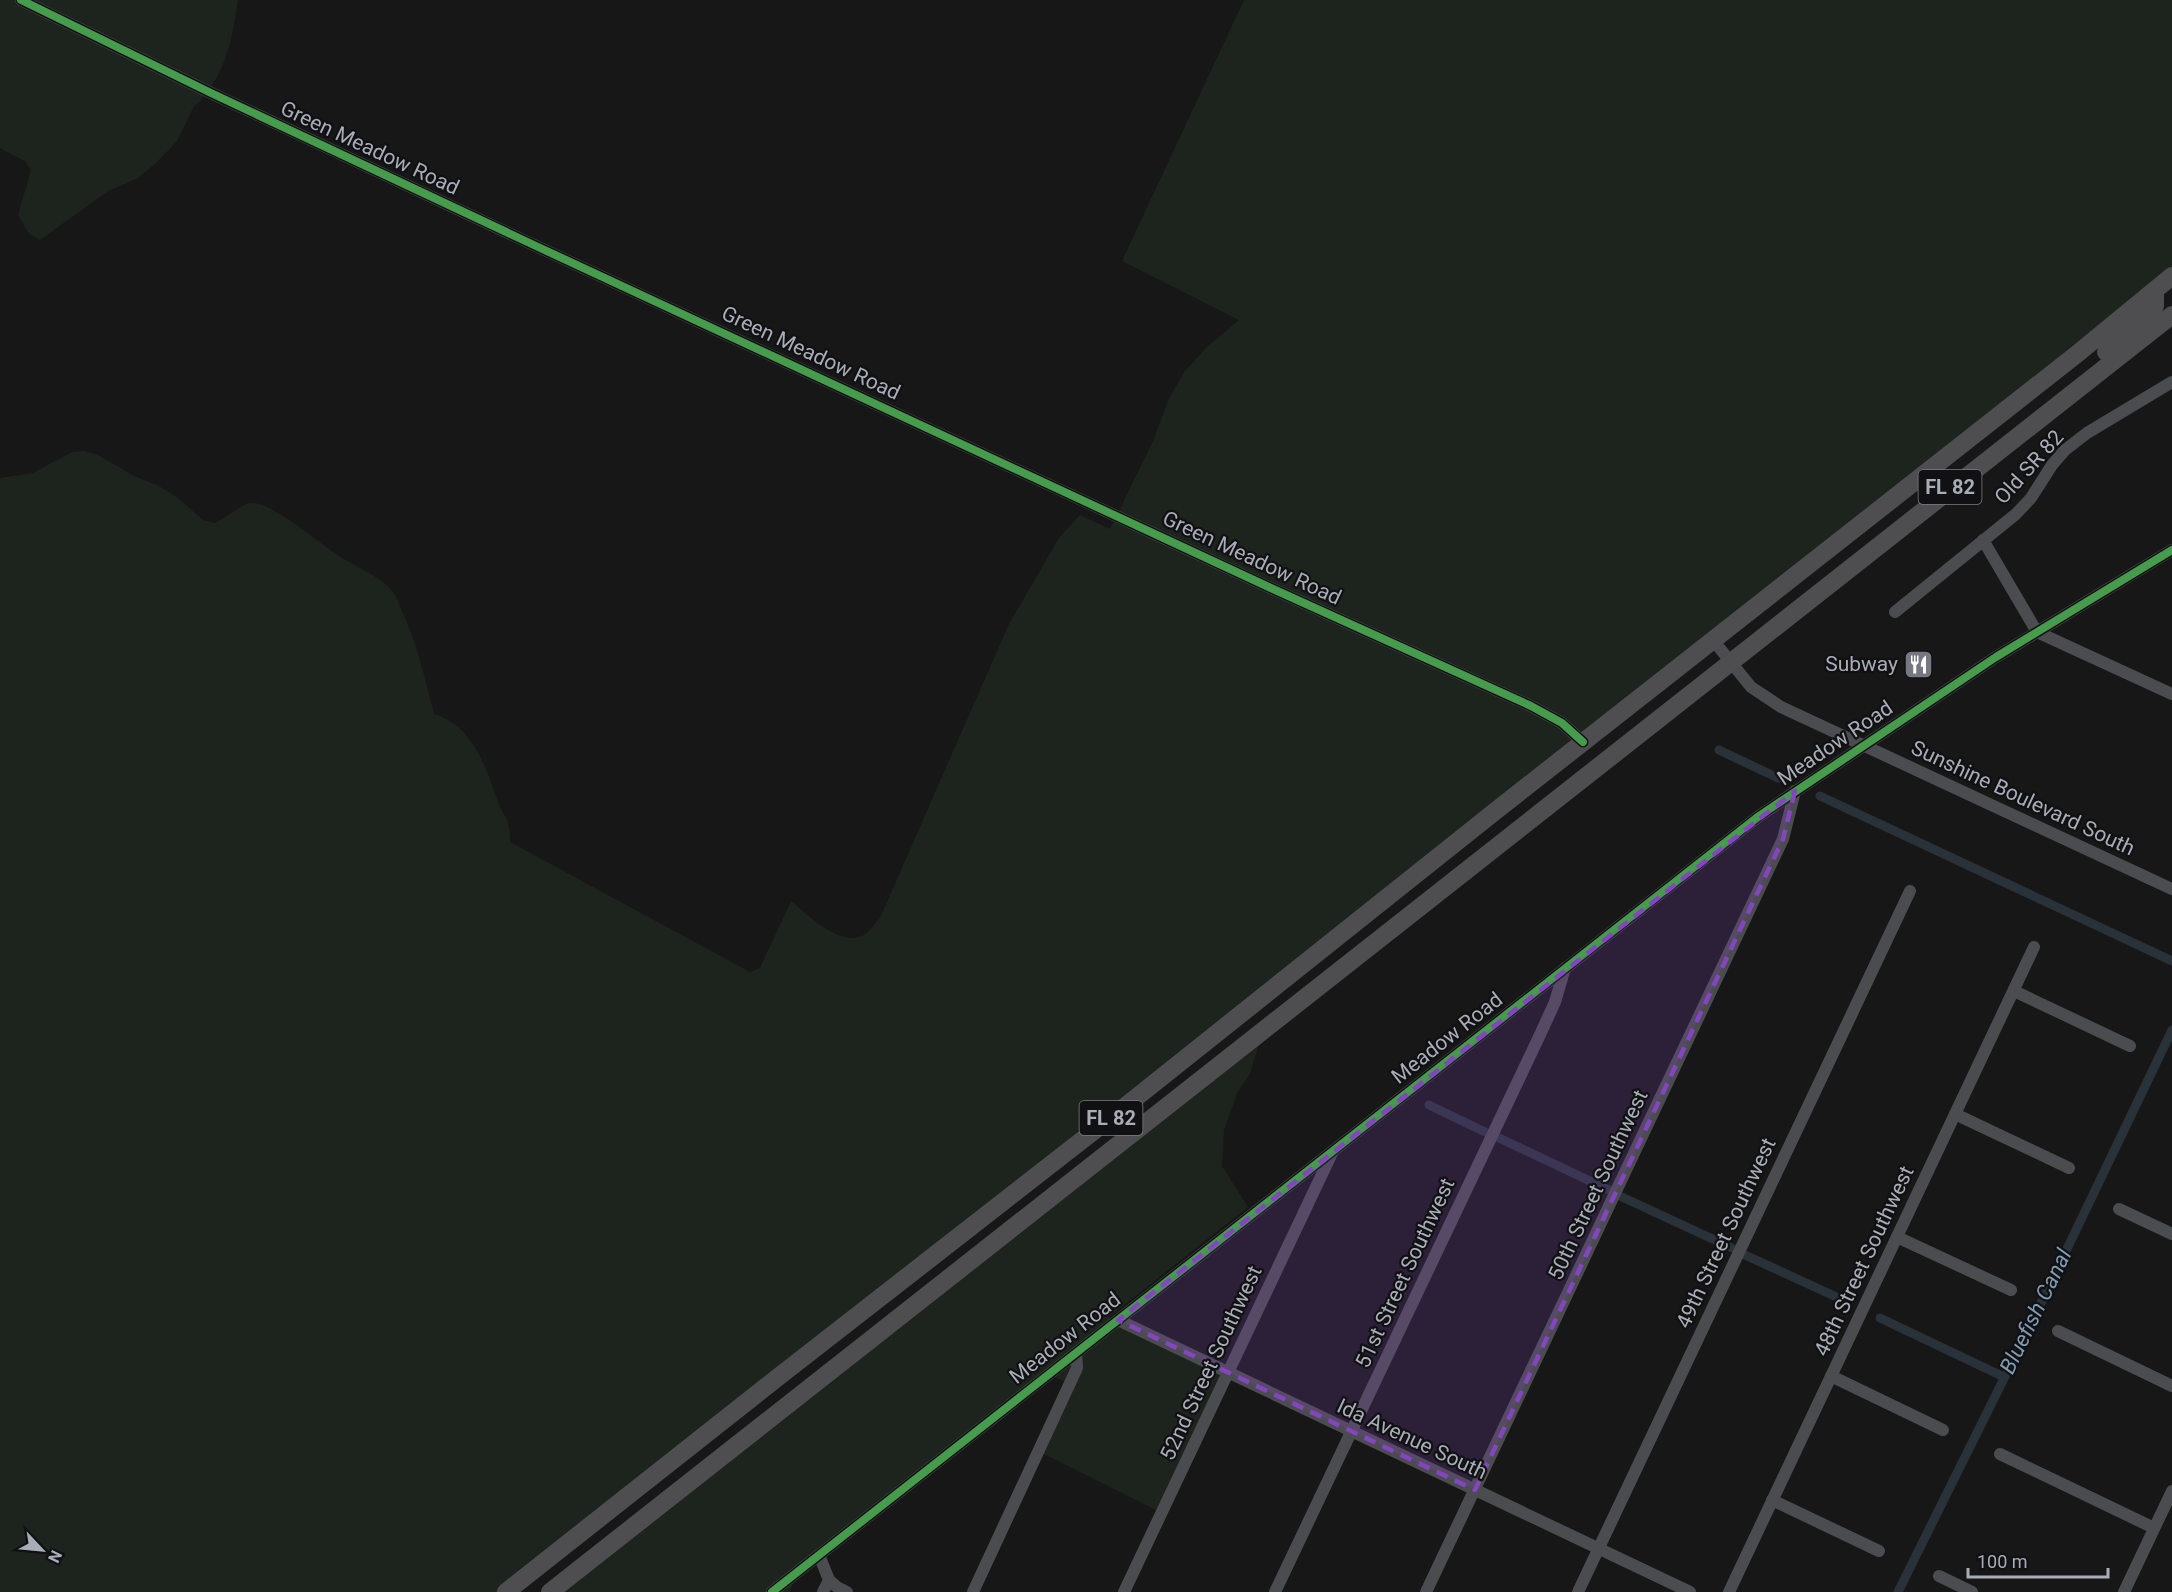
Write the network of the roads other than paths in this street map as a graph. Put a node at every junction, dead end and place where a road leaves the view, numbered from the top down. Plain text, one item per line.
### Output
1 (21, 0) edge
2 (2172, 276) edge
3 (2155, 290) junction
4 (2172, 315) edge
5 (2172, 382) edge
6 (2018, 435) junction
7 (1983, 540) junction
8 (2172, 550) edge
9 (1895, 612) dead end
10 (2037, 632) junction
11 (1713, 640) junction
12 (1731, 662) junction
13 (2172, 694) edge
14 (1583, 742) junction
15 (1863, 745) junction
16 (1795, 791) junction
17 (2172, 889) edge
18 (1910, 891) dead end
19 (2034, 947) dead end
20 (1565, 968) junction
21 (2014, 990) junction
22 (2130, 1046) dead end
23 (1955, 1114) junction
24 (1334, 1150) junction
25 (2069, 1168) dead end
26 (2119, 1209) dead end
27 (2172, 1234) edge
28 (1897, 1237) junction
29 (2011, 1290) dead end
30 (1118, 1320) junction
31 (2058, 1330) dead end
32 (1076, 1353) junction
33 (1228, 1373) junction
34 (1830, 1376) junction
35 (2172, 1386) edge
36 (1943, 1430) dead end
37 (1352, 1432) junction
38 (688, 1448) junction
39 (2000, 1454) dead end
40 (706, 1470) junction
41 (1474, 1490) junction
42 (2172, 1491) edge
43 (1772, 1500) junction
44 (2154, 1528) junction
45 (1598, 1548) junction
46 (1879, 1551) dead end
47 (819, 1555) junction
48 (1939, 1576) dead end
49 (829, 1580) junction
50 (506, 1592) edge
51 (550, 1592) edge
52 (772, 1592) edge
53 (823, 1592) edge
54 (848, 1592) edge
55 (973, 1592) edge
56 (1124, 1592) edge
57 (1275, 1592) edge
58 (1426, 1592) edge
59 (1578, 1592) edge
60 (1690, 1592) edge
61 (1729, 1592) edge
62 (1972, 1592) edge
63 (2124, 1592) edge

1 - 14 street, Green Meadow Road
2 - 3 highway, FL 82
3 - 6 highway
3 - 11 highway, FL 82
4 - 6 highway, FL 82
5 - 7 street, Old SR 82
6 - 12 highway, FL 82
7 - 9 street, Old SR 82
7 - 10 street
8 - 10 street, Meadow Road
10 - 13 street
10 - 15 street, Meadow Road
11 - 12 street, Sunshine Boulevard South
11 - 14 highway, FL 82
12 - 15 street, Sunshine Boulevard South
12 - 40 highway, FL 82
14 - 38 highway, FL 82
15 - 16 street, Meadow Road
15 - 17 street, Sunshine Boulevard South
16 - 20 street, Meadow Road
16 - 41 street, 50th Street Southwest
18 - 45 street, 49th Street Southwest
19 - 21 street, 48th Street Southwest
20 - 24 street, Meadow Road
20 - 37 street, 51st Street Southwest
21 - 22 street
21 - 23 street, 48th Street Southwest
23 - 25 street
23 - 28 street, 48th Street Southwest
24 - 30 street, Meadow Road
24 - 33 street, 52nd Street Southwest
26 - 27 street
28 - 29 street
28 - 34 street, 48th Street Southwest
30 - 32 street, Meadow Road
30 - 33 street, Ida Avenue South
31 - 35 street
32 - 47 street, Meadow Road
32 - 55 street
33 - 37 street, Ida Avenue South
33 - 56 street, 52nd Street Southwest
34 - 36 street
34 - 43 street, 48th Street Southwest
37 - 41 street, Ida Avenue South
37 - 57 street, 51st Street Southwest
38 - 40 highway
38 - 50 highway, FL 82
39 - 44 street
40 - 51 highway, FL 82
41 - 45 street, Ida Avenue South
41 - 58 street, 50th Street Southwest
42 - 44 street
43 - 46 street
43 - 61 street, 48th Street Southwest
44 - 63 street
45 - 59 street, 49th Street Southwest
45 - 60 street, Ida Avenue South
47 - 49 street
47 - 52 street, Meadow Road
48 - 62 street
49 - 53 street
49 - 54 street

